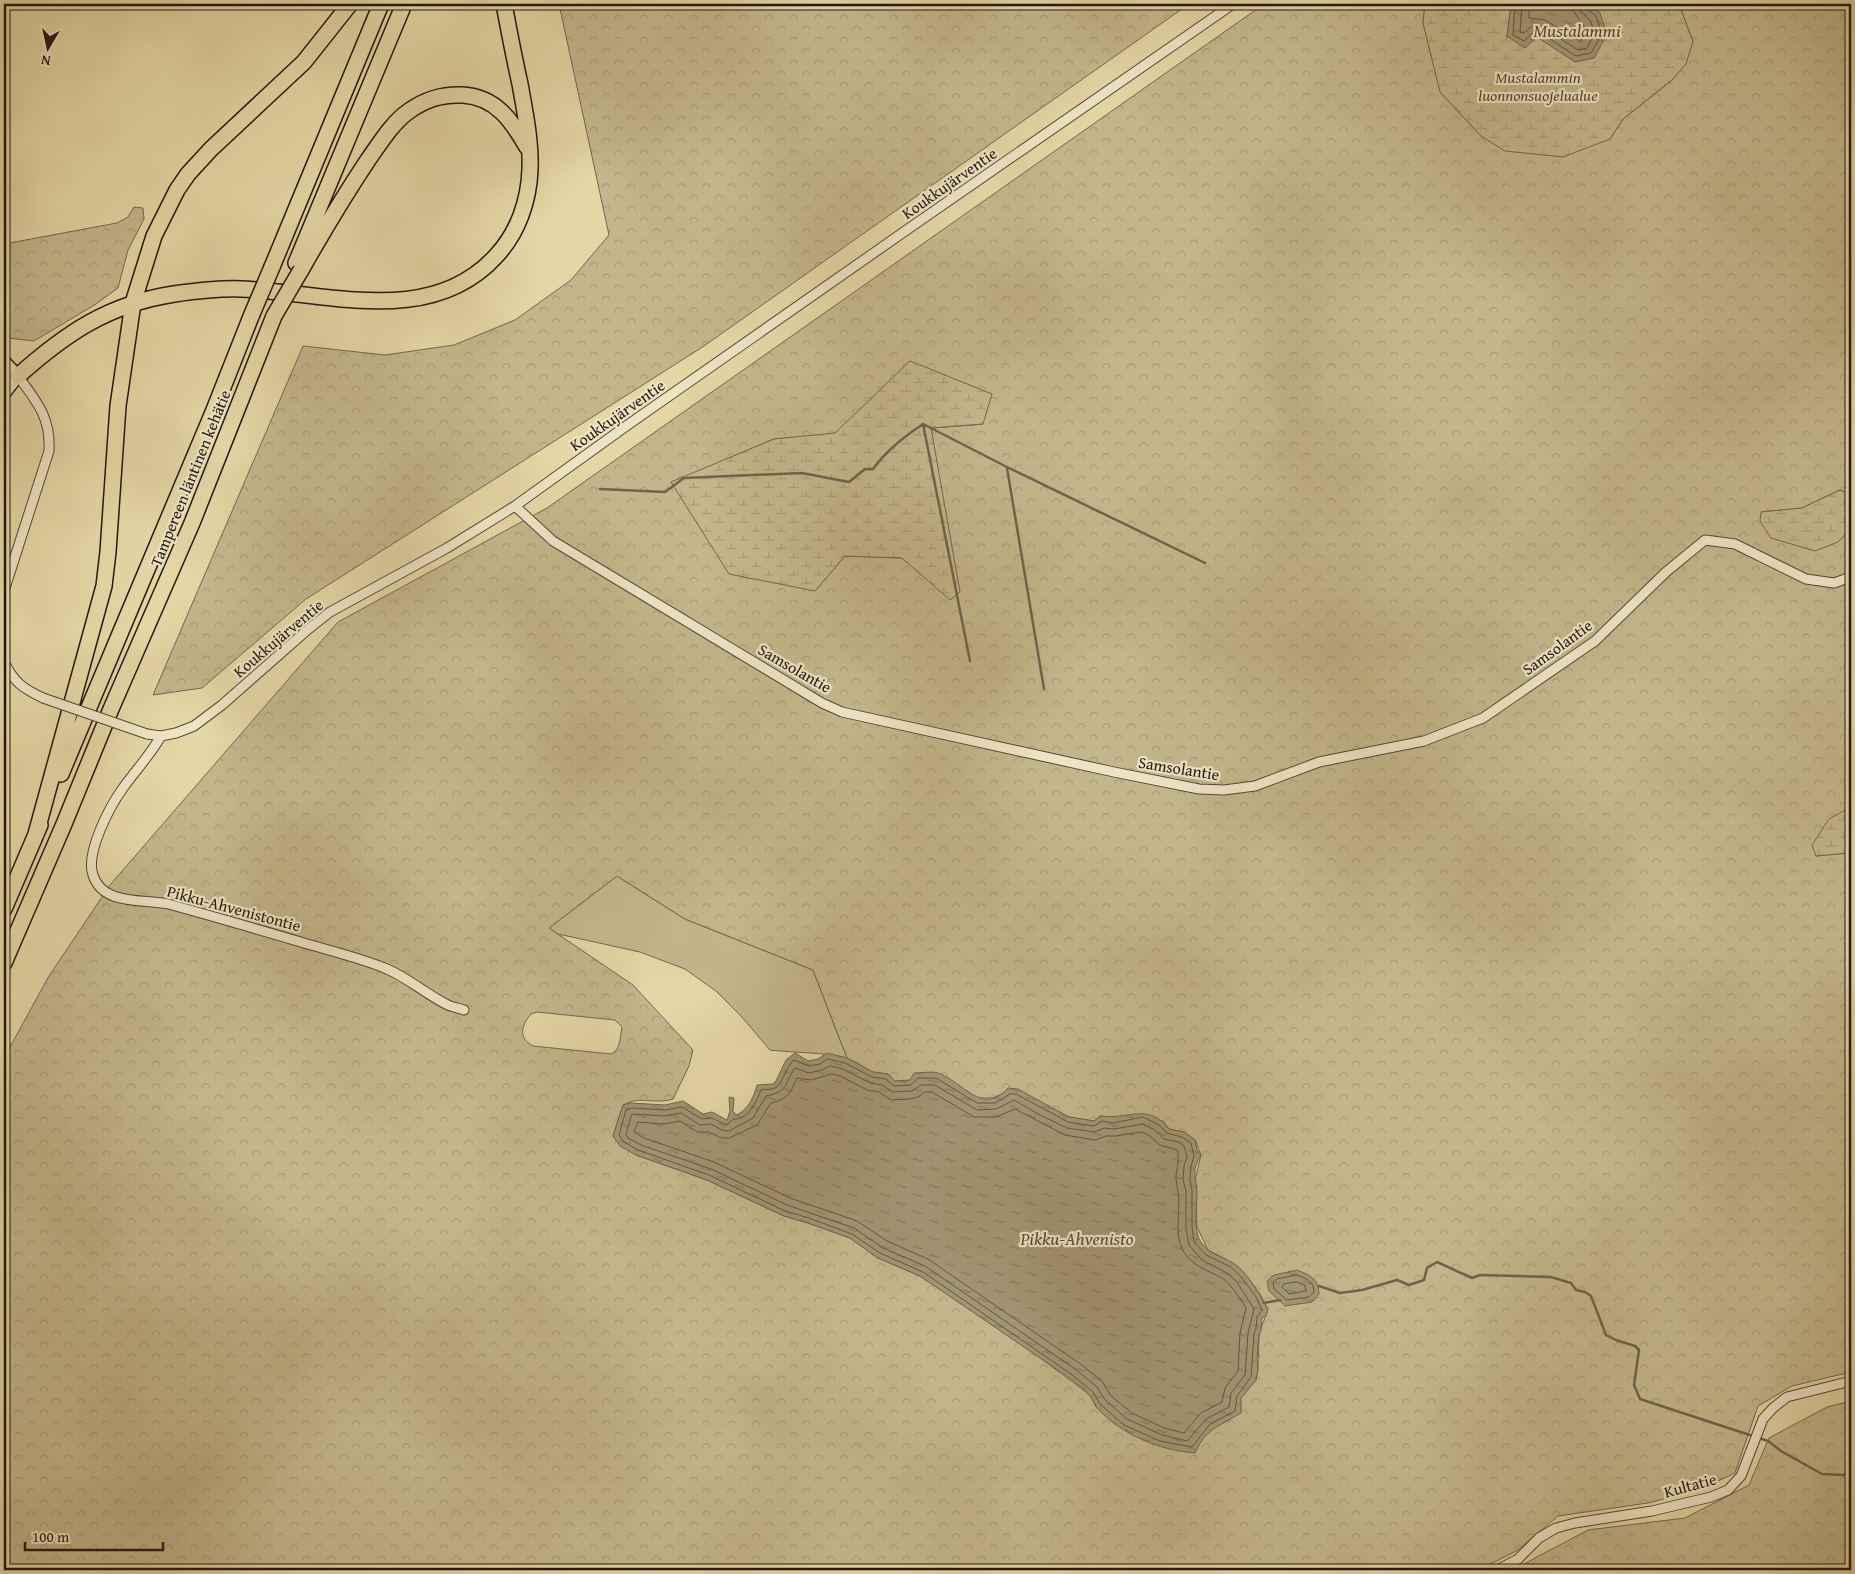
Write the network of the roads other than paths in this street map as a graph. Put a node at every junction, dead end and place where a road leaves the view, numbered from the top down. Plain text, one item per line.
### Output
1 (350, 4) edge
2 (381, 4) edge
3 (404, 4) edge
4 (504, 4) edge
5 (1233, 4) edge
6 (530, 153) junction
7 (297, 270) junction
8 (133, 303) junction
9 (4, 361) edge
10 (18, 376) junction
11 (4, 394) edge
12 (515, 506) junction
13 (1851, 577) edge
14 (4, 591) edge
15 (4, 662) edge
16 (161, 736) junction
17 (36, 834) junction
18 (4, 909) edge
19 (4, 963) edge
20 (464, 1010) dead end
21 (1851, 1381) edge
22 (1496, 1570) edge

1 - 8 highway
2 - 17 highway, Tampereen läntinen kehätie, bridge
3 - 7 highway, Tampereen läntinen kehätie
4 - 6 highway
5 - 12 street, Koukkujärventie
6 - 7 highway
6 - 8 highway
7 - 19 highway, Tampereen läntinen kehätie, bridge
8 - 10 highway
8 - 17 highway
9 - 10 street
10 - 11 street
10 - 14 street
12 - 13 street, Samsolantie
12 - 16 street, Koukkujärventie
15 - 16 street, Koukkujärventie, bridge
16 - 20 street, Pikku-Ahvenistontie
17 - 18 highway, Tampereen läntinen kehätie
21 - 22 street, Kultatie

